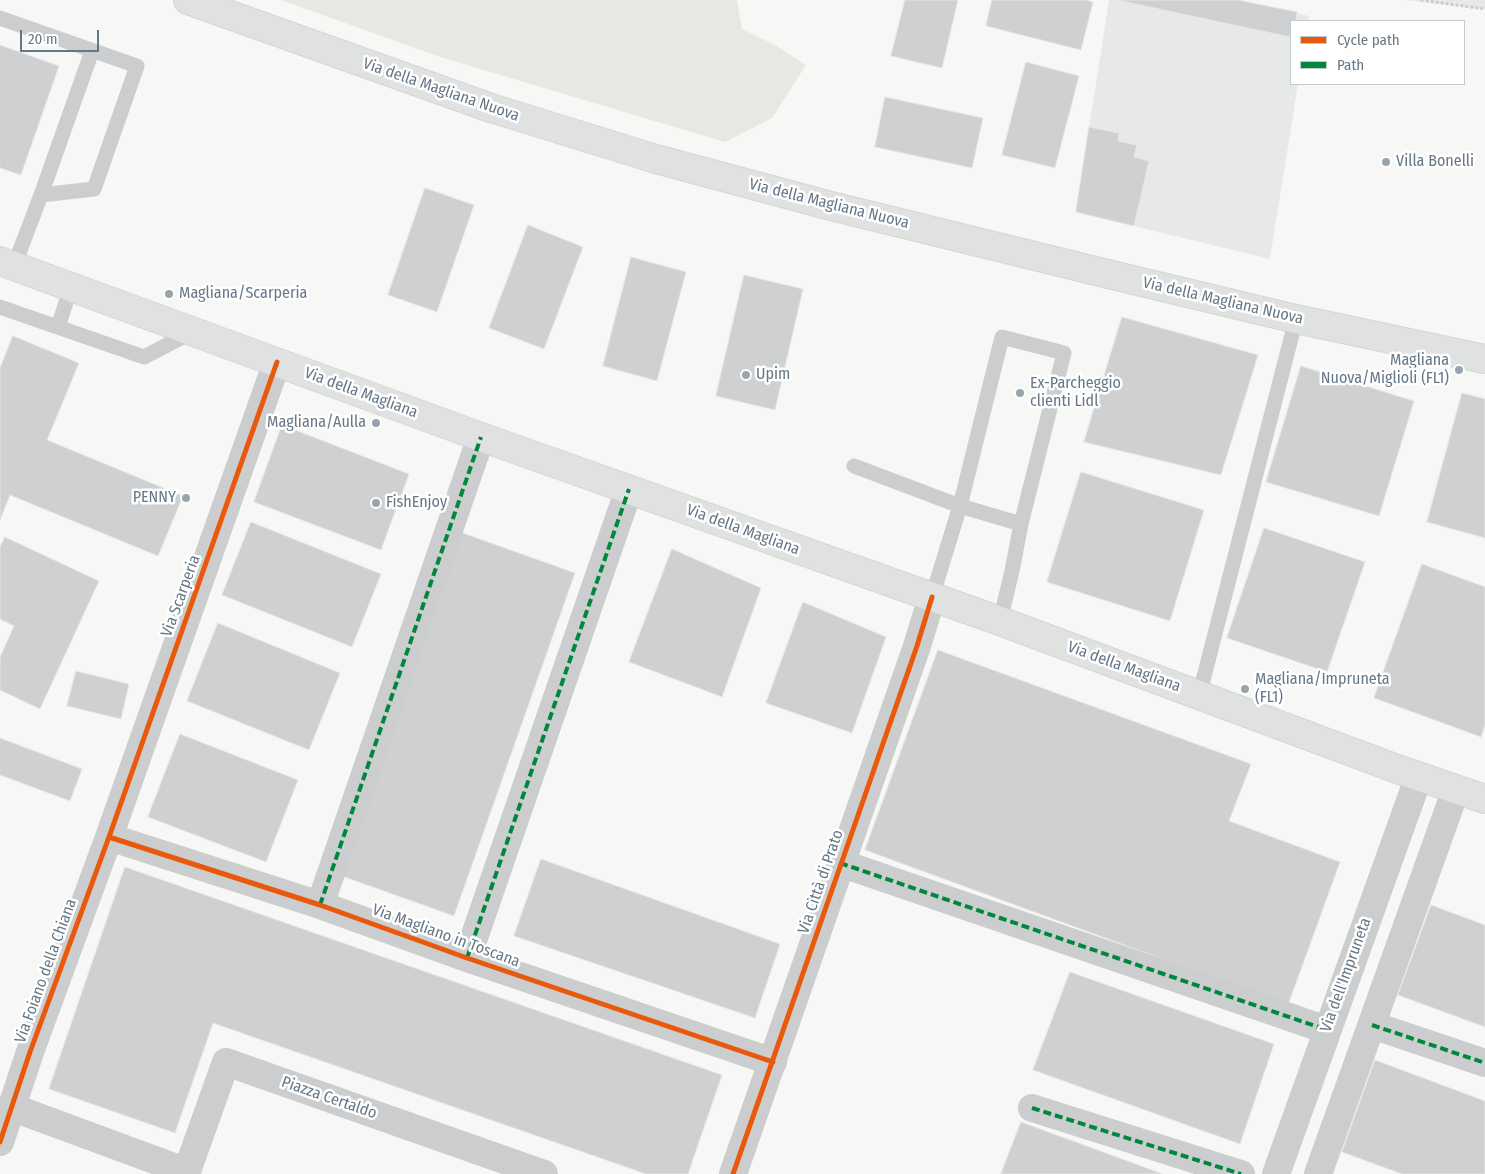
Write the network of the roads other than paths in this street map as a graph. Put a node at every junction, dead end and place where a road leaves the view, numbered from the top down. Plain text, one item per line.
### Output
1 (188, 0) edge
2 (0, 18) edge
3 (92, 51) junction
4 (41, 195) junction
5 (7, 264) edge
6 (71, 287) junction
7 (0, 307) edge
8 (1296, 318) junction
9 (58, 327) junction
10 (192, 332) junction
11 (1485, 359) edge
12 (277, 362) junction
13 (481, 437) junction
14 (854, 466) dead end
15 (629, 489) junction
16 (960, 506) junction
17 (1021, 524) junction
18 (932, 597) junction
19 (1000, 621) junction
20 (1199, 696) junction
21 (1419, 776) junction
22 (1456, 789) junction
23 (1485, 799) edge
24 (109, 837) junction
25 (840, 863) junction
26 (320, 905) junction
27 (467, 958) junction
28 (1372, 1025) junction
29 (1327, 1030) junction
30 (773, 1062) junction
31 (1485, 1064) edge
32 (11, 1107) junction
33 (1032, 1108) dead end
34 (0, 1142) edge
35 (186, 1173) edge
36 (544, 1174) edge
37 (733, 1174) edge
38 (1241, 1174) edge
39 (1276, 1174) edge
40 (1318, 1174) edge

1 - 8 main road, Via della Magliana Nuova
2 - 3 lane
3 - 4 lane
3 - 4 lane
4 - 5 lane
5 - 6 main road, Via della Magliana
6 - 9 lane
6 - 10 main road, Via della Magliana
7 - 9 lane
8 - 11 main road, Via della Magliana Nuova
8 - 20 lane
9 - 10 lane
10 - 12 main road, Via della Magliana
12 - 13 main road, Via della Magliana
12 - 24 street, Via Scarperia
13 - 15 main road, Via della Magliana
13 - 26 street
14 - 16 lane
15 - 18 main road, Via della Magliana
15 - 27 street
16 - 17 lane
16 - 17 lane
16 - 18 lane
17 - 19 lane
18 - 19 main road, Via della Magliana
18 - 25 street, Via Città di Prato
19 - 20 main road, Via della Magliana
20 - 21 main road, Via della Magliana
21 - 22 main road, Via della Magliana
21 - 29 street, Via dell'Impruneta
22 - 23 main road, Via della Magliana
22 - 28 street
24 - 26 street, Via Magliano in Toscana
24 - 32 street, Via Foiano della Chiana
25 - 29 street
25 - 30 street, Via Città di Prato
26 - 27 street, Via Magliano in Toscana
27 - 30 street, Via Magliano in Toscana
28 - 31 street
28 - 40 street
29 - 39 street, Via dell'Impruneta
30 - 37 street, Via Città di Prato
32 - 34 street, Via Foiano della Chiana
32 - 35 street
33 - 38 street
35 - 36 street, Piazza Certaldo

